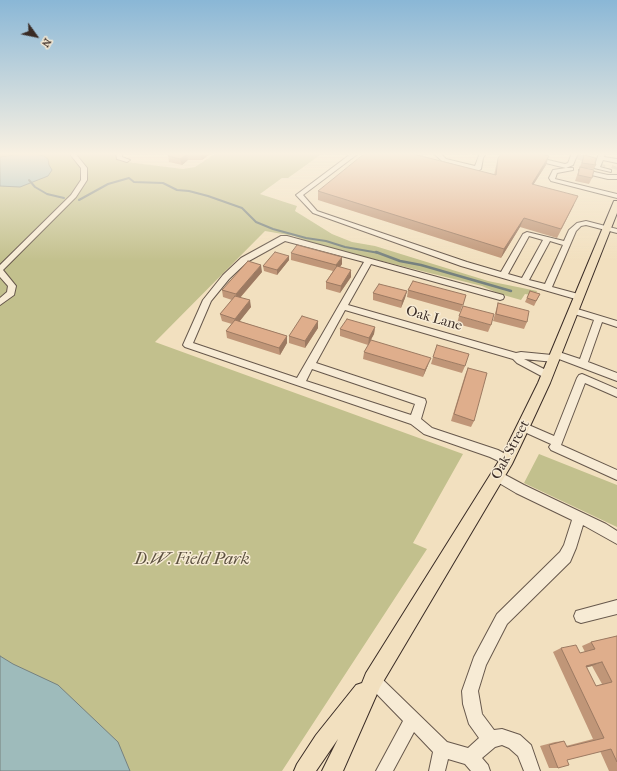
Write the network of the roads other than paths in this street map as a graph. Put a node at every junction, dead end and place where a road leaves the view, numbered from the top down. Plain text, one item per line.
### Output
1 (78, 189) edge
2 (307, 189) edge
3 (589, 189) edge
4 (617, 196) edge
5 (617, 204) edge
6 (613, 226) edge
7 (548, 238) junction
8 (567, 244) junction
9 (369, 261) junction
10 (0, 270) edge
11 (503, 275) junction
12 (525, 282) junction
13 (547, 288) junction
14 (500, 297) dead end
15 (579, 297) junction
16 (0, 302) edge
17 (344, 308) junction
18 (574, 311) junction
19 (598, 320) junction
20 (617, 324) edge
21 (555, 356) junction
22 (516, 357) junction
23 (583, 364) junction
24 (310, 365) junction
25 (547, 375) junction
26 (613, 375) edge
27 (300, 382) junction
28 (605, 388) junction
29 (617, 392) edge
30 (414, 421) junction
31 (524, 427) junction
32 (557, 442) junction
33 (507, 460) junction
34 (617, 475) edge
35 (498, 476) junction
36 (579, 517) junction
37 (617, 538) edge
38 (617, 607) edge
39 (580, 616) dead end
40 (373, 680) junction
41 (412, 720) junction
42 (491, 739) junction
43 (442, 749) junction
44 (470, 757) junction
45 (304, 771) edge
46 (332, 771) edge
47 (384, 771) edge
48 (437, 771) edge
49 (482, 771) edge
50 (532, 771) edge

1 - 10 street
2 - 11 street
3 - 4 street
5 - 6 main road, Oak Street
6 - 8 street
6 - 15 main road, Oak Street
7 - 8 street
7 - 11 street
7 - 12 street
8 - 13 street
9 - 14 street
9 - 17 street
9 - 27 street
10 - 16 street
11 - 12 street
12 - 13 street
13 - 15 street
15 - 18 main road, Oak Street
17 - 22 street, Oak Lane
17 - 24 street
18 - 19 street
18 - 21 main road, Oak Street
19 - 20 street
19 - 23 street
21 - 22 street, Oak Lane
21 - 23 street, Oak Lane
21 - 25 main road, Oak Street
22 - 25 street, Oak Lane
23 - 26 street, Oak Lane
24 - 27 street
24 - 30 street
25 - 31 main road, Oak Street
26 - 28 street
27 - 30 street
28 - 29 street
28 - 32 street
30 - 33 street
31 - 32 street
31 - 33 main road, Oak Street
32 - 34 street
33 - 35 main road, Oak Street
35 - 36 street
35 - 40 main road, Oak Street
36 - 37 street
36 - 42 street
38 - 39 street
40 - 41 street
40 - 45 main road, Oak Street
40 - 46 main road, Oak Street
41 - 43 street
41 - 47 street
42 - 44 street
42 - 50 street
43 - 44 street
43 - 48 street
44 - 49 street

